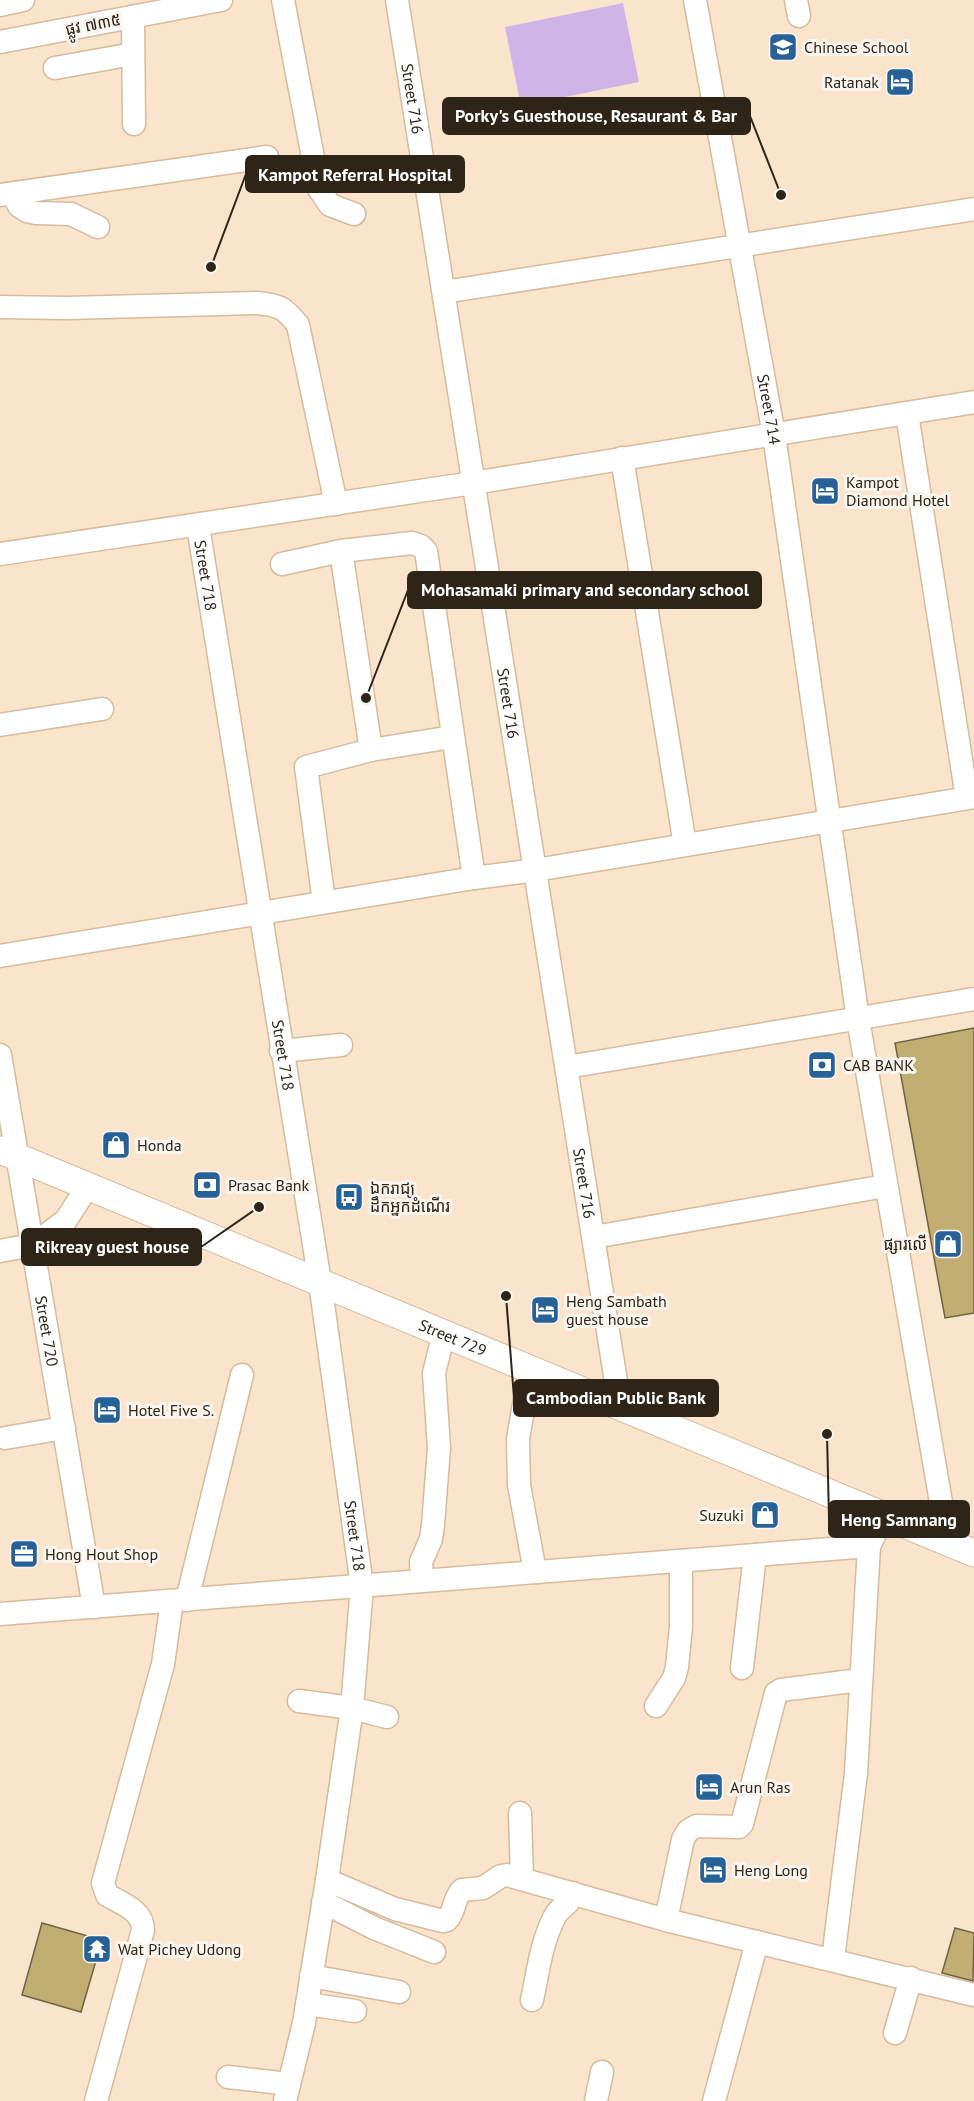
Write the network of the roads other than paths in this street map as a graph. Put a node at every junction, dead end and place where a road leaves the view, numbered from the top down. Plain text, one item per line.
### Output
1 (23, 0) edge
2 (221, 0) edge
3 (283, 0) edge
4 (397, 0) edge
5 (695, 0) edge
6 (0, 4) edge
7 (133, 17) junction
8 (0, 42) edge
9 (133, 54) junction
10 (55, 68) dead end
11 (134, 124) dead end
12 (267, 157) dead end
13 (6, 195) edge
14 (974, 209) edge
15 (354, 214) dead end
16 (98, 227) dead end
17 (739, 247) junction
18 (444, 292) junction
19 (0, 307) edge
20 (974, 402) edge
21 (907, 414) junction
22 (774, 435) junction
23 (622, 458) junction
24 (474, 483) junction
25 (336, 504) junction
26 (198, 526) junction
27 (341, 551) junction
28 (0, 554) edge
29 (282, 564) dead end
30 (102, 709) dead end
31 (0, 725) edge
32 (452, 737) junction
33 (371, 750) junction
34 (970, 797) edge
35 (830, 820) junction
36 (685, 845) junction
37 (536, 870) junction
38 (474, 878) junction
39 (324, 902) junction
40 (259, 913) junction
41 (0, 956) edge
42 (974, 999) edge
43 (858, 1020) junction
44 (341, 1045) dead end
45 (281, 1051) junction
46 (0, 1055) edge
47 (567, 1067) junction
48 (9, 1153) edge
49 (88, 1186) junction
50 (885, 1186) junction
51 (594, 1237) junction
52 (33, 1245) junction
53 (0, 1251) edge
54 (320, 1282) junction
55 (444, 1334) junction
56 (530, 1369) junction
57 (242, 1375) dead end
58 (620, 1407) junction
59 (64, 1428) junction
60 (5, 1438) dead end
61 (884, 1516) junction
62 (948, 1543) junction
63 (870, 1546) junction
64 (974, 1553) edge
65 (755, 1555) junction
66 (681, 1561) junction
67 (535, 1572) junction
68 (422, 1581) junction
69 (363, 1586) junction
70 (180, 1600) junction
71 (93, 1607) junction
72 (0, 1614) edge
73 (742, 1668) dead end
74 (860, 1680) junction
75 (299, 1701) dead end
76 (656, 1706) dead end
77 (352, 1708) junction
78 (387, 1717) dead end
79 (520, 1813) dead end
80 (522, 1879) junction
81 (325, 1891) junction
82 (573, 1893) junction
83 (666, 1920) junction
84 (757, 1942) junction
85 (434, 1952) dead end
86 (833, 1959) junction
87 (312, 1976) junction
88 (911, 1978) junction
89 (399, 1992) dead end
90 (974, 1995) edge
91 (532, 2000) dead end
92 (307, 2004) junction
93 (356, 2011) dead end
94 (895, 2033) dead end
95 (602, 2072) dead end
96 (228, 2078) dead end
97 (287, 2093) edge
98 (96, 2101) edge
99 (596, 2101) edge
100 (714, 2101) edge

1 - 6 street
2 - 7 street, ផ្លូវ ៧៣៥
3 - 15 street
4 - 18 street, Street 716
5 - 17 street, Street 714
7 - 8 street, ផ្លូវ ៧៣៥
7 - 9 street
9 - 10 street
9 - 11 street
12 - 13 street
13 - 16 street
14 - 17 street
17 - 18 street
17 - 22 street, Street 714
18 - 24 street, Street 716
19 - 25 street
20 - 21 street
21 - 22 street
21 - 34 street
22 - 23 street
22 - 35 street, Street 714
23 - 24 street
23 - 36 street
24 - 25 street
24 - 37 street, Street 716
25 - 26 street
26 - 28 street
26 - 40 street, Street 718
27 - 29 street
27 - 32 street
27 - 33 street
30 - 31 street
32 - 33 street
32 - 38 street
33 - 39 street
34 - 35 street
35 - 36 street
35 - 43 street, Street 714
36 - 37 street
37 - 38 street
37 - 47 street, Street 716
38 - 39 street
39 - 40 street
40 - 41 street
40 - 45 street, Street 718
42 - 43 street
43 - 47 street
43 - 50 street, Street 714
44 - 45 street
45 - 54 street, Street 718
46 - 48 street, Street 720
47 - 51 street, Street 716
48 - 49 main road, Street 729
48 - 52 street, Street 720
49 - 52 street
49 - 54 main road, Street 729
50 - 51 street
50 - 62 street, Street 714
51 - 58 street, Street 716
52 - 53 street
52 - 59 street, Street 720
54 - 55 main road, Street 729
54 - 69 street, Street 718
55 - 56 main road, Street 729
55 - 68 street
56 - 58 main road, Street 729
56 - 67 street
57 - 70 street
58 - 61 main road, Street 729
59 - 60 street
59 - 71 street, Street 720
61 - 62 main road, Street 729
61 - 63 street
62 - 64 main road, Street 729
63 - 65 street
63 - 74 street
65 - 66 street
65 - 73 street
66 - 67 street
66 - 76 street
67 - 68 street
68 - 69 street
69 - 70 street
69 - 77 street, Street 718
70 - 71 street
70 - 98 street
71 - 72 street
74 - 83 street
74 - 86 street
75 - 77 street
77 - 78 street
77 - 81 street, Street 718
79 - 80 street
80 - 81 street
80 - 82 street
81 - 85 street
81 - 87 street, Street 718
82 - 83 street
82 - 91 street
83 - 84 street
84 - 86 street
84 - 100 street
86 - 88 street
87 - 89 street
87 - 92 street, Street 718
88 - 90 street
88 - 94 street
92 - 93 street
92 - 97 street, Street 718
95 - 99 street
96 - 97 street

